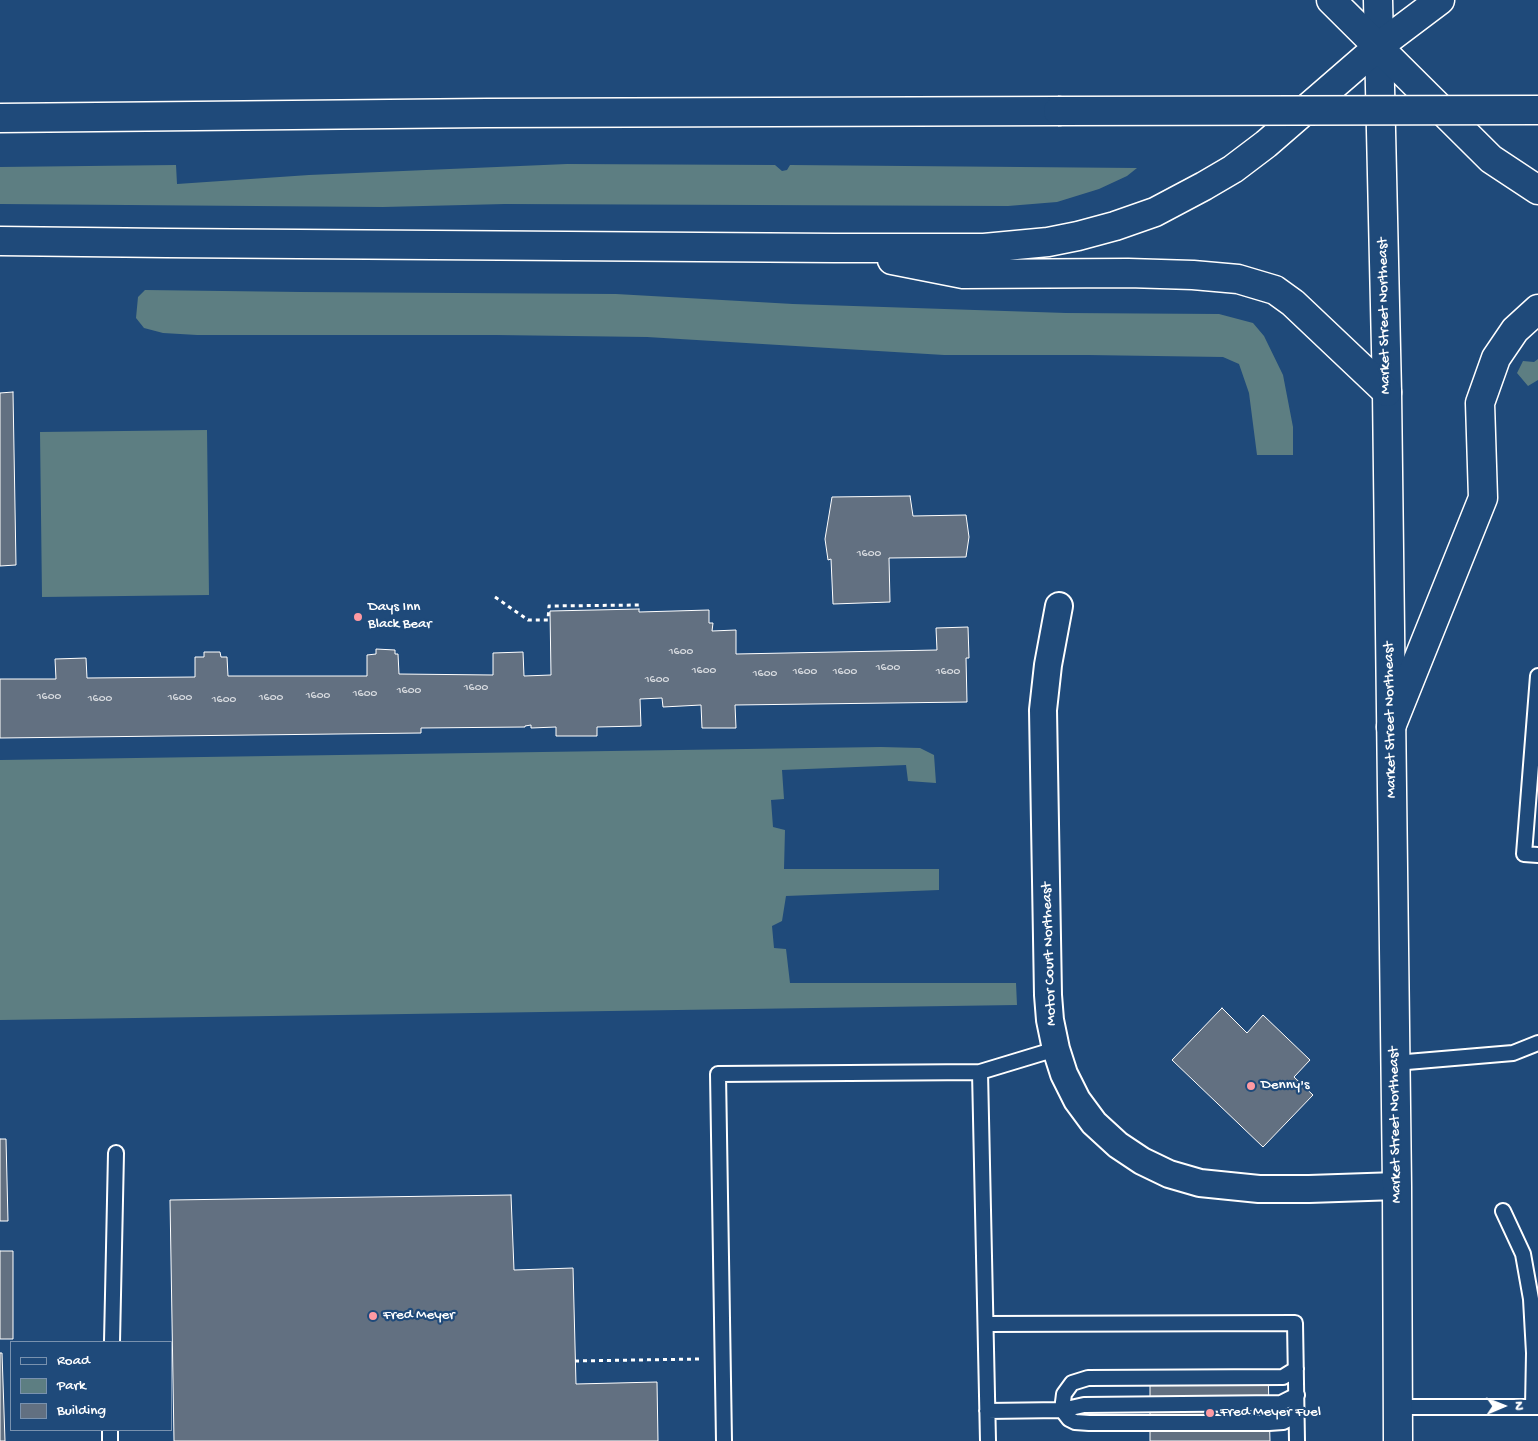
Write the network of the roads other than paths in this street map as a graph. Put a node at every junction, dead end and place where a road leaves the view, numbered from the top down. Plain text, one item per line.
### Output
1 (1331, 0) edge
2 (1378, 0) edge
3 (1440, 0) edge
4 (1378, 46) junction
5 (1538, 110) edge
6 (0, 118) edge
7 (1538, 190) edge
8 (0, 241) edge
9 (834, 248) junction
10 (1538, 309) edge
11 (1387, 392) junction
12 (1059, 606) dead end
13 (1538, 676) edge
14 (1391, 727) junction
15 (1538, 854) edge
16 (1538, 1043) edge
17 (1056, 1049) junction
18 (1395, 1063) junction
19 (980, 1072) junction
20 (116, 1153) dead end
21 (1397, 1186) junction
22 (1503, 1211) dead end
23 (986, 1324) junction
24 (112, 1341) edge
25 (1296, 1369) junction
26 (1297, 1395) junction
27 (1397, 1407) junction
28 (1536, 1407) edge
29 (1062, 1410) junction
30 (987, 1411) junction
31 (1296, 1415) junction
32 (724, 1441) edge
33 (988, 1441) edge
34 (1297, 1441) edge
35 (1398, 1441) edge

1 - 4 main road
2 - 4 main road, Market Street Northeast
3 - 4 main road
4 - 7 main road
4 - 9 main road
4 - 11 main road, Market Street Northeast
5 - 6 main road, bridge
8 - 9 main road
9 - 11 main road
10 - 14 main road
11 - 14 main road, Market Street Northeast
12 - 17 street, Motor Court Northeast
13 - 15 lane
14 - 18 main road, Market Street Northeast
16 - 18 lane
17 - 19 lane
17 - 21 street, Motor Court Northeast
18 - 21 main road, Market Street Northeast
19 - 23 lane
19 - 32 lane
20 - 24 lane
21 - 27 main road, Market Street Northeast
22 - 28 lane
23 - 25 lane
23 - 30 lane
25 - 26 lane
25 - 29 lane
26 - 29 lane
26 - 31 lane
27 - 28 lane
27 - 35 main road, Market Street Northeast
29 - 30 lane
29 - 31 lane
30 - 33 lane
31 - 34 lane

